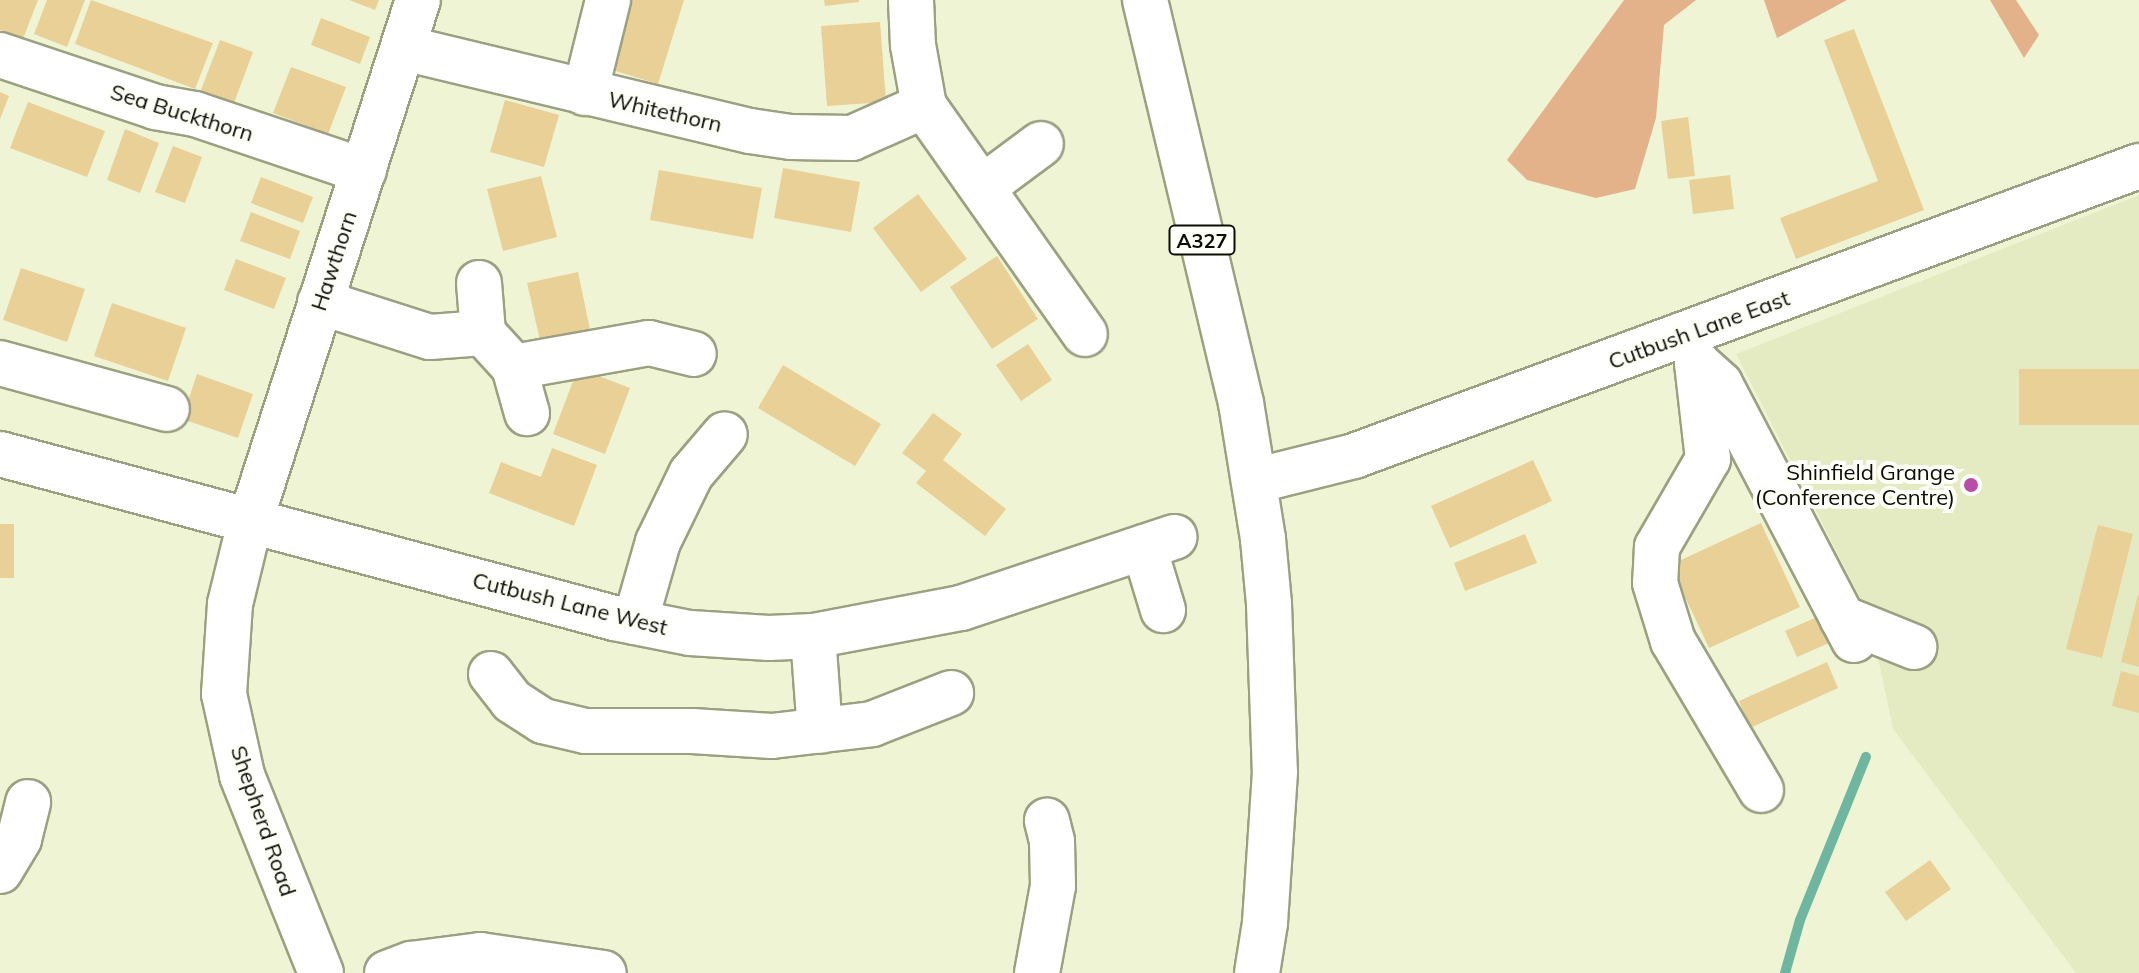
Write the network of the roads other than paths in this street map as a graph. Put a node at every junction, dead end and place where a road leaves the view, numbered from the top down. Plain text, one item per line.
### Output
1 (418, 0) edge
2 (608, 0) edge
3 (911, 0) edge
4 (1145, 0) edge
5 (404, 48) junction
6 (0, 55) edge
7 (585, 93) junction
8 (924, 106) junction
9 (1041, 144) dead end
10 (2139, 166) edge
11 (364, 171) junction
12 (983, 187) junction
13 (479, 283) dead end
14 (320, 302) junction
15 (483, 333) junction
16 (1085, 334) dead end
17 (1690, 350) junction
18 (694, 354) dead end
19 (0, 363) edge
20 (514, 367) junction
21 (167, 409) dead end
22 (527, 413) dead end
23 (725, 434) dead end
24 (0, 454) edge
25 (1254, 481) junction
26 (250, 522) junction
27 (1163, 610) dead end
28 (635, 622) junction
29 (813, 636) junction
30 (1914, 647) dead end
31 (491, 674) dead end
32 (951, 693) dead end
33 (820, 731) junction
34 (1761, 790) dead end
35 (28, 802) dead end
36 (1047, 821) dead end
37 (0, 871) edge
38 (321, 973) edge
39 (387, 973) edge
40 (604, 973) edge
41 (1037, 973) edge
42 (1257, 973) edge

1 - 5 street, Hawthorn
2 - 7 street
3 - 8 street
4 - 25 street, A327
5 - 7 street, Whitethorn
5 - 11 street, Hawthorn
6 - 11 street, Sea Buckthorn
7 - 8 street, Whitethorn
8 - 12 street
9 - 12 street
10 - 17 street, Cutbush Lane East
11 - 14 street, Hawthorn
12 - 16 street
13 - 15 street
14 - 15 street
14 - 26 street, Hawthorn
15 - 20 street
17 - 25 street, Cutbush Lane East
17 - 30 street
17 - 34 street
18 - 20 street
19 - 21 street
20 - 22 street
23 - 28 street
24 - 26 street, Cutbush Lane West
25 - 42 street, A327
26 - 28 street, Cutbush Lane West
26 - 38 street, Shepherd Road
27 - 29 street, Cutbush Lane West
28 - 29 street, Cutbush Lane West
29 - 33 street
31 - 33 street
32 - 33 street
35 - 37 street
36 - 41 street
39 - 40 street

